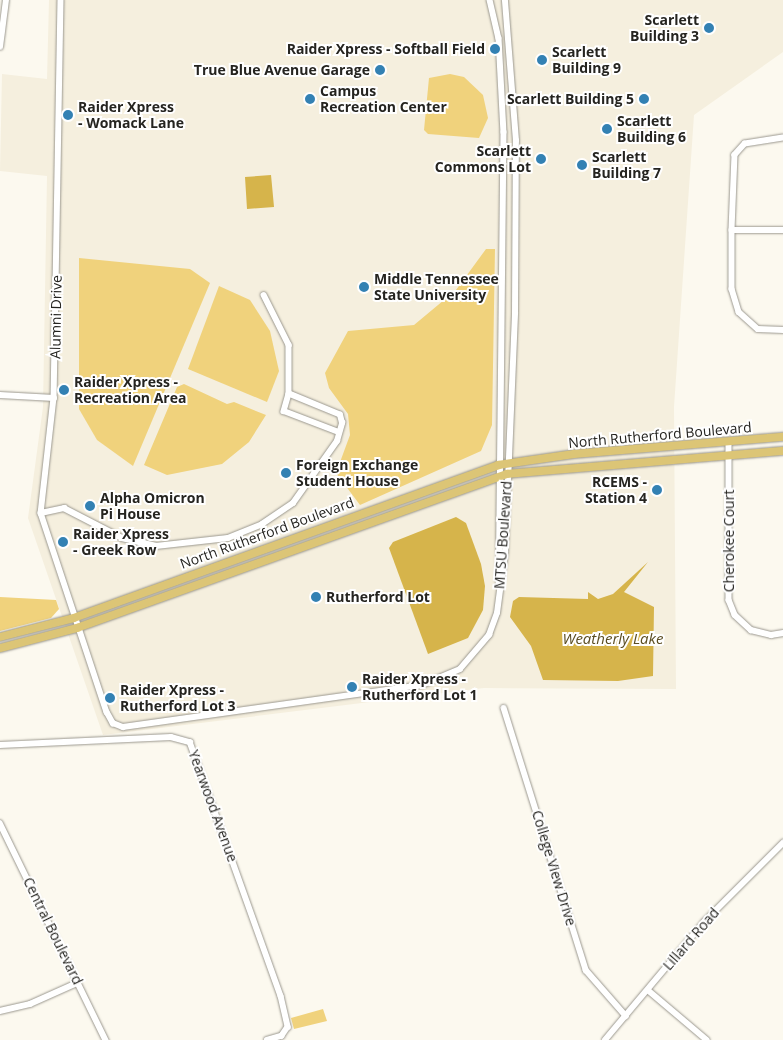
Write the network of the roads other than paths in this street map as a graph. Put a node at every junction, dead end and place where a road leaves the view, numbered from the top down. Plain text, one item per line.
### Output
1 (6, 0) edge
2 (61, 0) edge
3 (490, 0) edge
4 (505, 0) edge
5 (1, 33) edge
6 (0, 47) edge
7 (783, 138) edge
8 (732, 230) junction
9 (783, 230) edge
10 (264, 295) dead end
11 (783, 330) edge
12 (289, 394) junction
13 (0, 395) edge
14 (54, 398) junction
15 (339, 432) junction
16 (783, 437) edge
17 (729, 442) junction
18 (783, 451) edge
19 (729, 455) junction
20 (511, 462) junction
21 (498, 465) junction
22 (508, 474) junction
23 (498, 477) junction
24 (41, 513) junction
25 (500, 596) junction
26 (74, 618) junction
27 (77, 628) junction
28 (783, 633) edge
29 (0, 637) edge
30 (0, 648) edge
31 (504, 708) dead end
32 (0, 745) edge
33 (0, 823) edge
34 (783, 843) edge
35 (78, 982) junction
36 (648, 990) junction
37 (0, 1010) edge
38 (626, 1016) junction
39 (106, 1040) edge
40 (268, 1040) edge
41 (605, 1040) edge
42 (706, 1040) edge

1 - 5 street
2 - 14 street, Alumni Drive
3 - 21 street, MTSU Boulevard
4 - 20 street, MTSU Boulevard
5 - 6 street
7 - 8 street
8 - 9 street
8 - 11 street
10 - 12 street
12 - 15 street
12 - 15 street
13 - 14 street
14 - 24 street, Alumni Drive
15 - 24 street
16 - 17 main road, North Rutherford Boulevard
17 - 19 street, Cherokee Court
17 - 20 main road, North Rutherford Boulevard
18 - 19 main road, North Rutherford Boulevard
19 - 22 main road, North Rutherford Boulevard
19 - 28 street, Cherokee Court
20 - 21 main road, North Rutherford Boulevard
20 - 22 street, MTSU Boulevard
21 - 23 street, MTSU Boulevard
21 - 26 main road, North Rutherford Boulevard
22 - 23 main road, North Rutherford Boulevard
22 - 25 street, MTSU Boulevard
23 - 25 street, MTSU Boulevard
23 - 27 main road, North Rutherford Boulevard
24 - 26 street, Alumni Drive
25 - 27 street, Alumni Drive
26 - 27 street, Alumni Drive
26 - 29 main road, North Rutherford Boulevard
27 - 30 main road, North Rutherford Boulevard
31 - 38 street, College View Drive
32 - 40 street, Yearwood Avenue
33 - 35 street, Central Boulevard
34 - 36 street, Lillard Road
35 - 37 street
35 - 39 street, Central Boulevard
36 - 38 street, Lillard Road
36 - 42 street
38 - 41 street, Lillard Road

